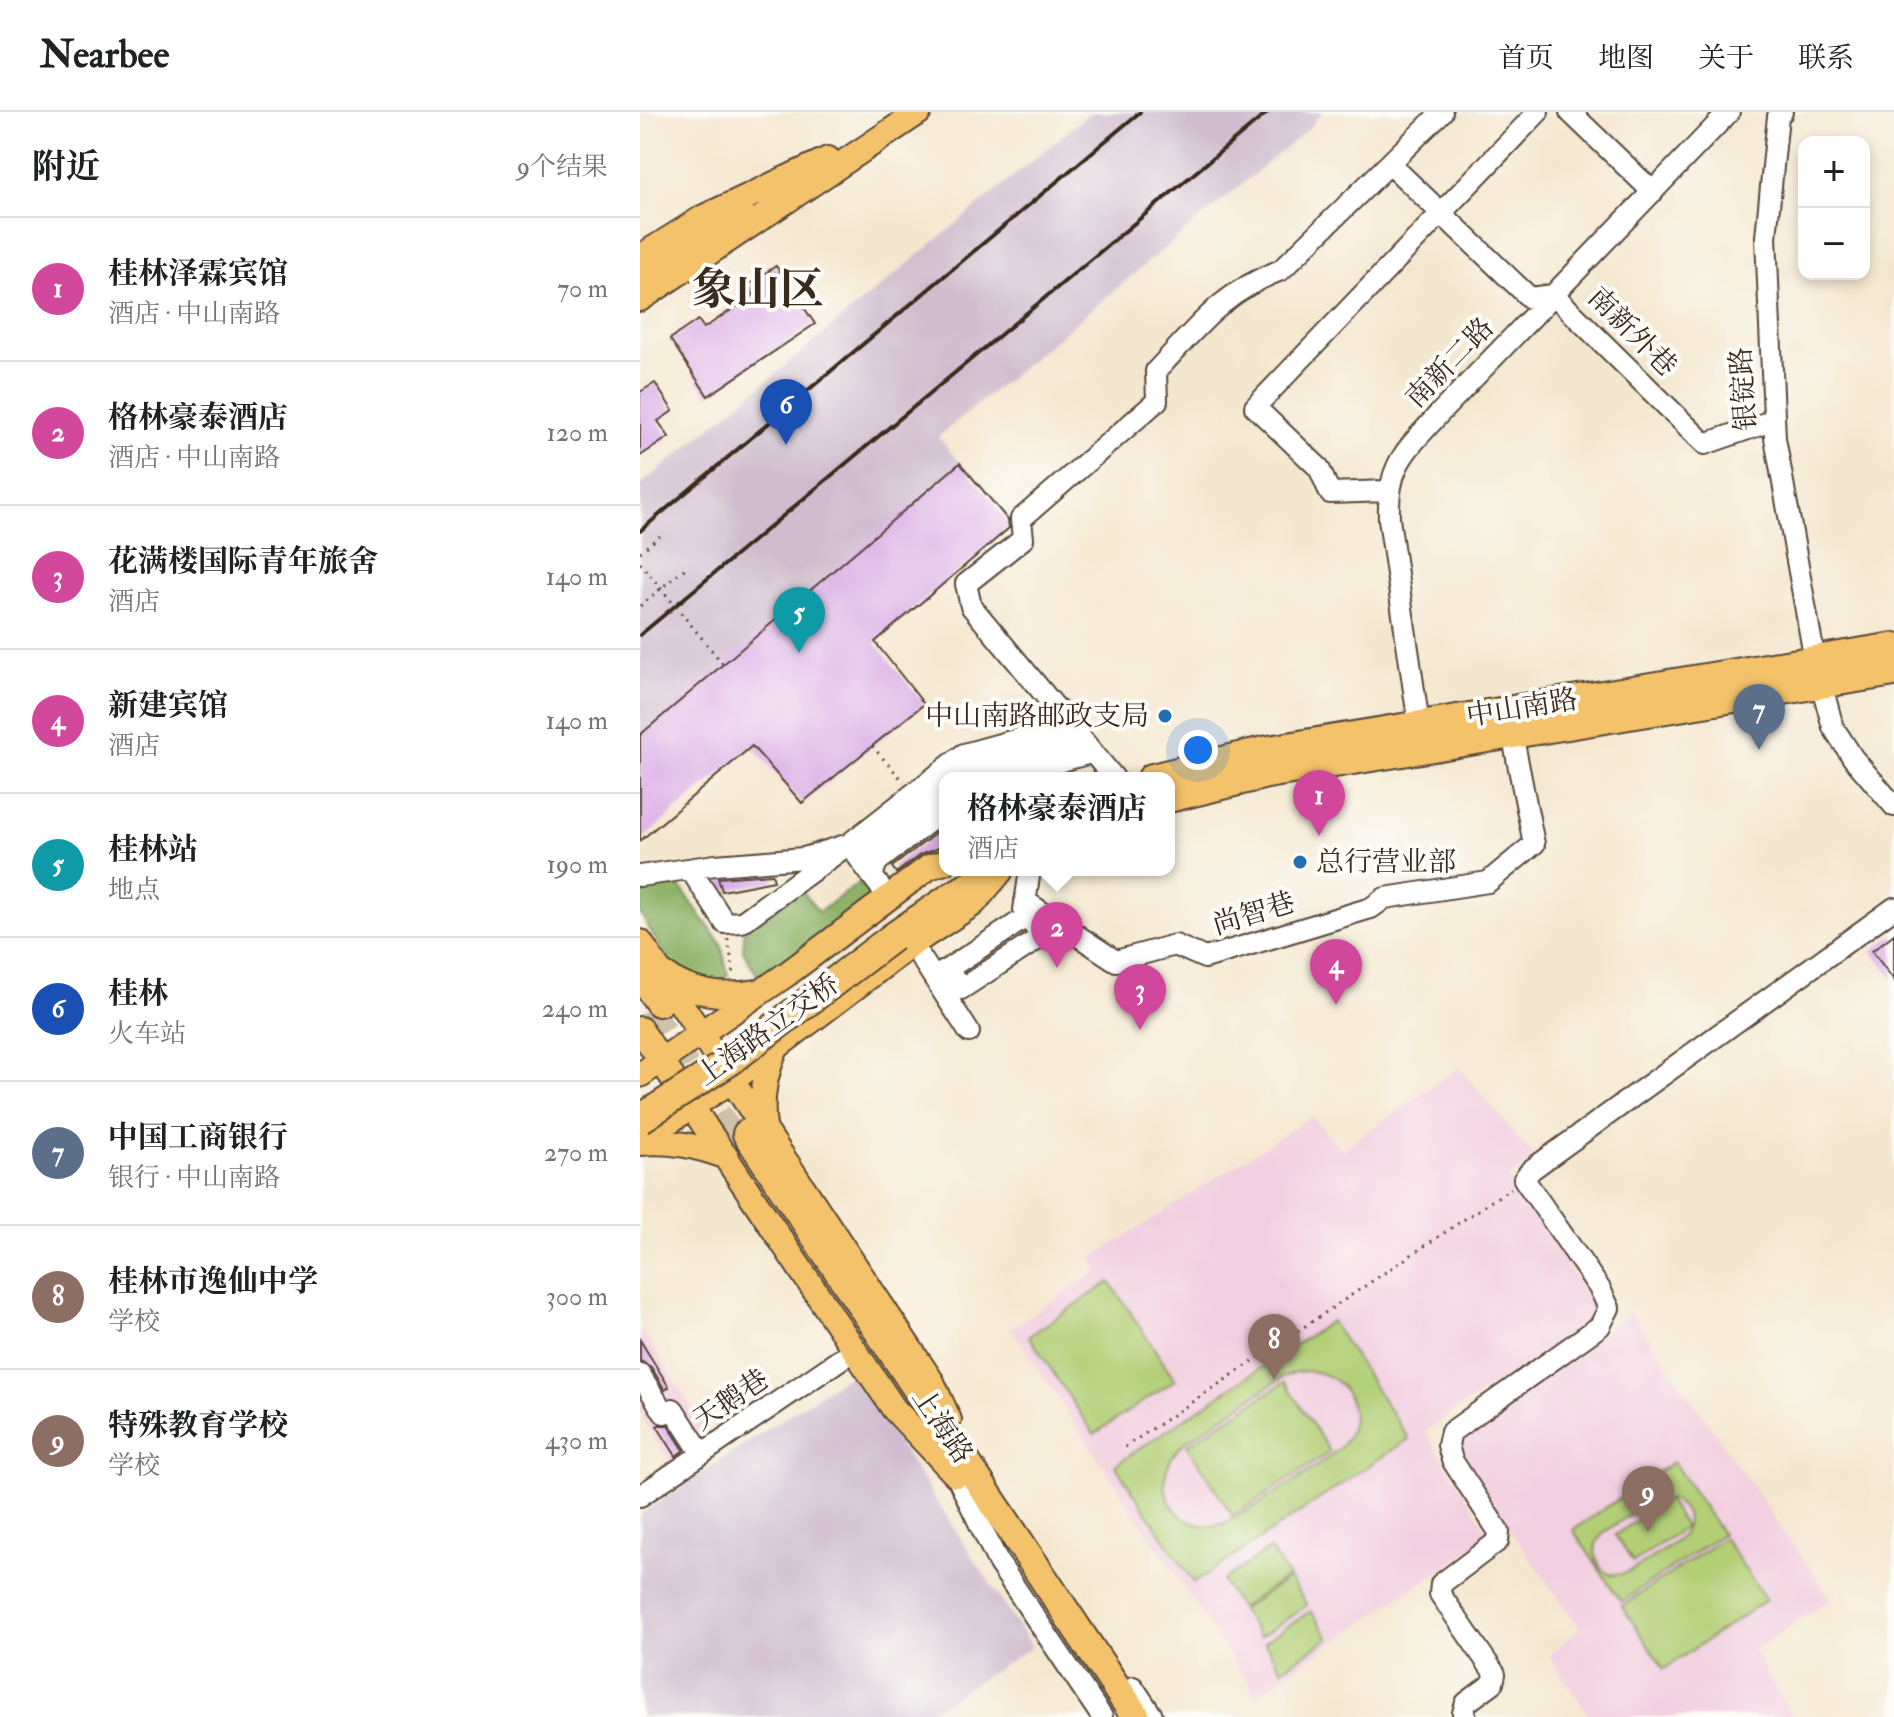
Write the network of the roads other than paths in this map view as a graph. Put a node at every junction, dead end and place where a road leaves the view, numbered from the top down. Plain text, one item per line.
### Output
1 (894, 112) edge
2 (919, 112) edge
3 (1442, 112) edge
4 (1538, 112) edge
5 (1570, 112) edge
6 (1729, 112) edge
7 (1777, 113) edge
8 (832, 163) junction
9 (1390, 164) junction
10 (1653, 192) junction
11 (774, 202) junction
12 (1440, 212) junction
13 (640, 257) edge
14 (640, 278) edge
15 (1554, 295) junction
16 (640, 299) edge
17 (640, 316) edge
18 (1774, 420) junction
19 (1388, 491) junction
20 (1894, 647) edge
21 (1818, 672) junction
22 (1894, 672) edge
23 (1419, 725) junction
24 (1512, 733) junction
25 (1085, 751) junction
26 (953, 772) edge
27 (966, 772) edge
28 (997, 772) edge
29 (1018, 772) edge
30 (1041, 772) edge
31 (1102, 772) edge
32 (1109, 772) edge
33 (1175, 772) edge
34 (939, 791) edge
35 (939, 794) edge
36 (1175, 797) edge
37 (939, 804) edge
38 (1894, 806) edge
39 (939, 814) edge
40 (939, 824) edge
41 (939, 864) edge
42 (690, 869) junction
43 (939, 875) edge
44 (640, 876) edge
45 (988, 876) edge
46 (1030, 876) edge
47 (878, 893) junction
48 (1894, 908) edge
49 (1029, 915) junction
50 (640, 942) edge
51 (650, 973) edge
52 (945, 975) junction
53 (763, 990) junction
54 (647, 1010) edge
55 (969, 1032) dead end
56 (702, 1034) junction
57 (777, 1046) junction
58 (662, 1062) junction
59 (640, 1075) edge
60 (733, 1080) junction
61 (640, 1100) edge
62 (692, 1108) junction
63 (640, 1119) edge
64 (640, 1141) edge
65 (743, 1141) junction
66 (854, 1350) junction
67 (640, 1374) edge
68 (702, 1454) junction
69 (962, 1470) junction
70 (640, 1496) edge
71 (1102, 1717) edge
72 (1117, 1717) edge
73 (1136, 1717) edge
74 (1153, 1717) edge
75 (1466, 1717) edge

1 - 8 main road
2 - 8 main road
3 - 9 street
4 - 12 street
5 - 10 street
6 - 10 street, 南新二路
7 - 18 street, 银锭路
8 - 11 main road
8 - 13 main road
8 - 17 main road
9 - 12 street, 南新外巷
9 - 32 street
10 - 15 street, 南新二路
11 - 14 main road
11 - 16 main road
12 - 15 street, 南新外巷
12 - 19 street
15 - 18 street, 南新外巷
15 - 19 street, 南新二路
18 - 21 street, 银锭路
19 - 23 street, 南新二路
20 - 21 highway, 中山南路
21 - 22 highway, 中山南路
21 - 23 highway, 中山南路
21 - 24 highway, 中山南路
21 - 38 street, 银锭路
23 - 33 highway, 中山南路
24 - 36 highway, 中山南路
24 - 49 street, 尚智巷
25 - 26 street
25 - 27 street
25 - 28 street
25 - 29 street
25 - 30 street
25 - 31 street
34 - 47 street
35 - 47 street
37 - 47 street
39 - 47 street
40 - 47 street
41 - 47 main road
42 - 44 street
42 - 47 street
42 - 47 street
43 - 47 highway
45 - 47 highway
46 - 49 street
47 - 52 street
47 - 53 main road
47 - 57 main road
47 - 61 highway, 上海路立交桥
47 - 63 highway, 上海路立交桥, bridge
48 - 75 street
49 - 52 street
50 - 51 main road
51 - 53 main road
51 - 54 highway
51 - 56 main road
52 - 55 street
53 - 56 main road
54 - 58 main road
56 - 58 main road
56 - 60 main road
57 - 60 main road
57 - 65 main road
58 - 59 main road
58 - 62 main road
60 - 62 main road
60 - 65 main road
62 - 64 main road
62 - 65 main road
64 - 65 main road
65 - 66 main road
65 - 69 highway, 上海路
66 - 68 street, 天鹅巷
66 - 69 main road
67 - 68 street
68 - 70 street, 天鹅巷
69 - 71 street
69 - 72 highway, 上海路
69 - 73 highway, 上海路
69 - 74 street

